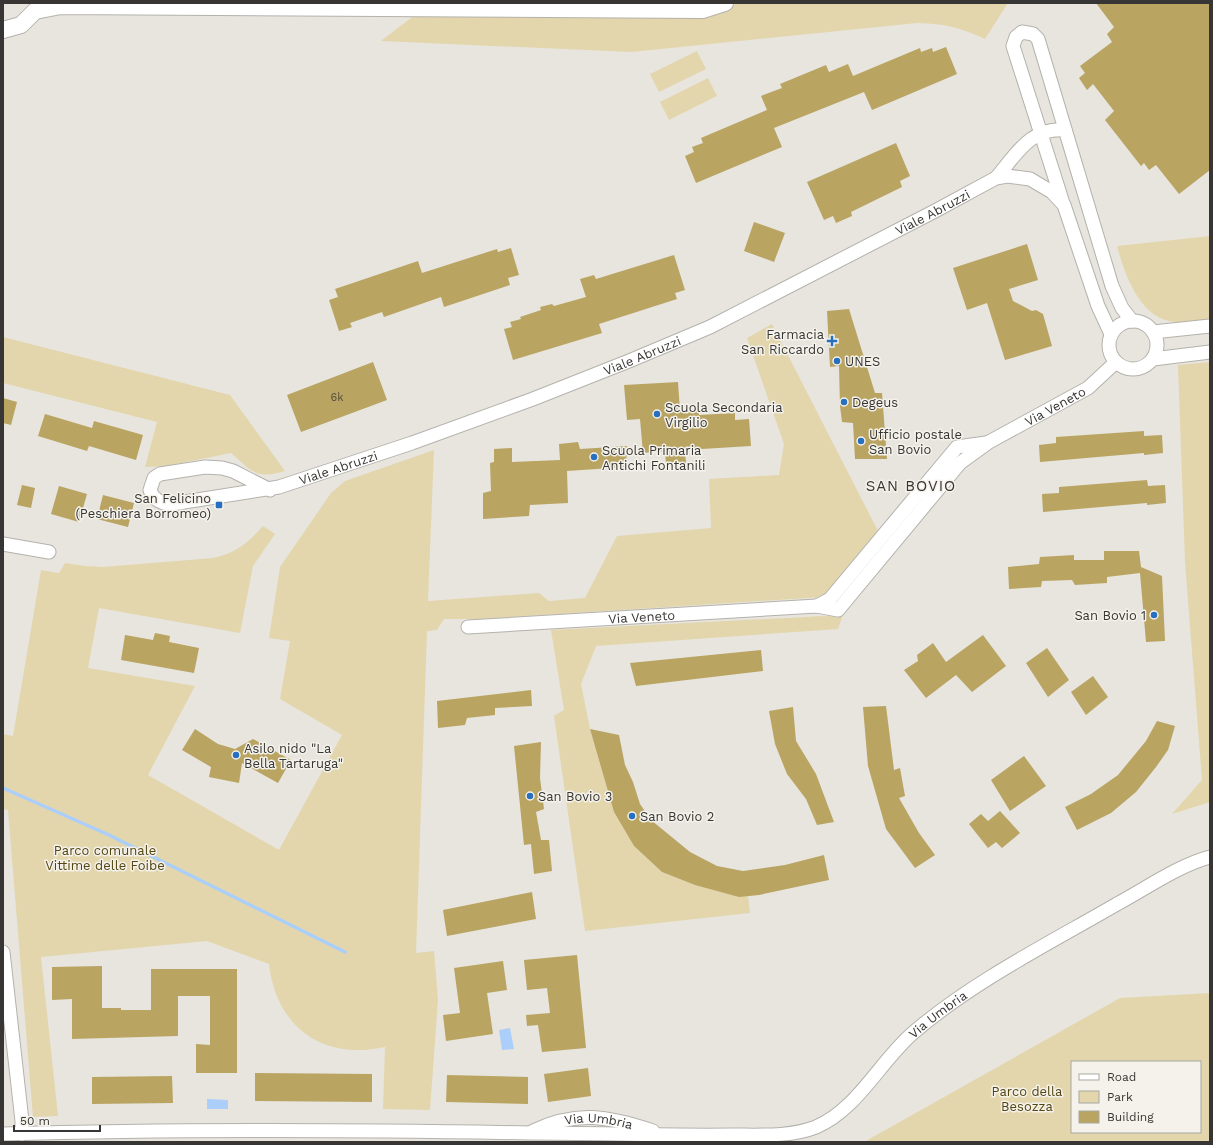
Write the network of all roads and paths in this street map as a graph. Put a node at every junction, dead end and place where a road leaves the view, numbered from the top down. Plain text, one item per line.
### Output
1 (725, 3) edge
2 (3, 30) edge
3 (1065, 130) junction
4 (1042, 133) junction
5 (996, 178) junction
6 (1064, 205) junction
7 (1132, 321) junction
8 (1210, 326) edge
9 (1153, 332) junction
10 (1112, 334) junction
11 (1210, 352) edge
12 (1152, 359) junction
13 (1116, 362) junction
14 (270, 490) junction
15 (3, 544) edge
16 (49, 552) dead end
17 (468, 627) dead end
18 (1210, 857) edge
19 (3, 952) edge
20 (530, 1132) junction
21 (3, 1134) edge
22 (22, 1134) junction
23 (668, 1136) junction

1 - 2 street
3 - 4 street
3 - 4 street
3 - 7 street
4 - 5 street
4 - 6 street
5 - 6 street
5 - 14 street, Viale Abruzzi
6 - 10 street
7 - 9 street
7 - 10 street
8 - 9 street
9 - 12 street
10 - 13 street
11 - 12 street
12 - 13 street
13 - 17 street, Via Veneto
14 - 14 street, Viale Abruzzi
15 - 16 street
18 - 23 street, Via Umbria
19 - 22 street
20 - 22 street, Via Umbria
20 - 23 street, Via Umbria
20 - 23 street, Via Umbria
21 - 22 street, Via Umbria

